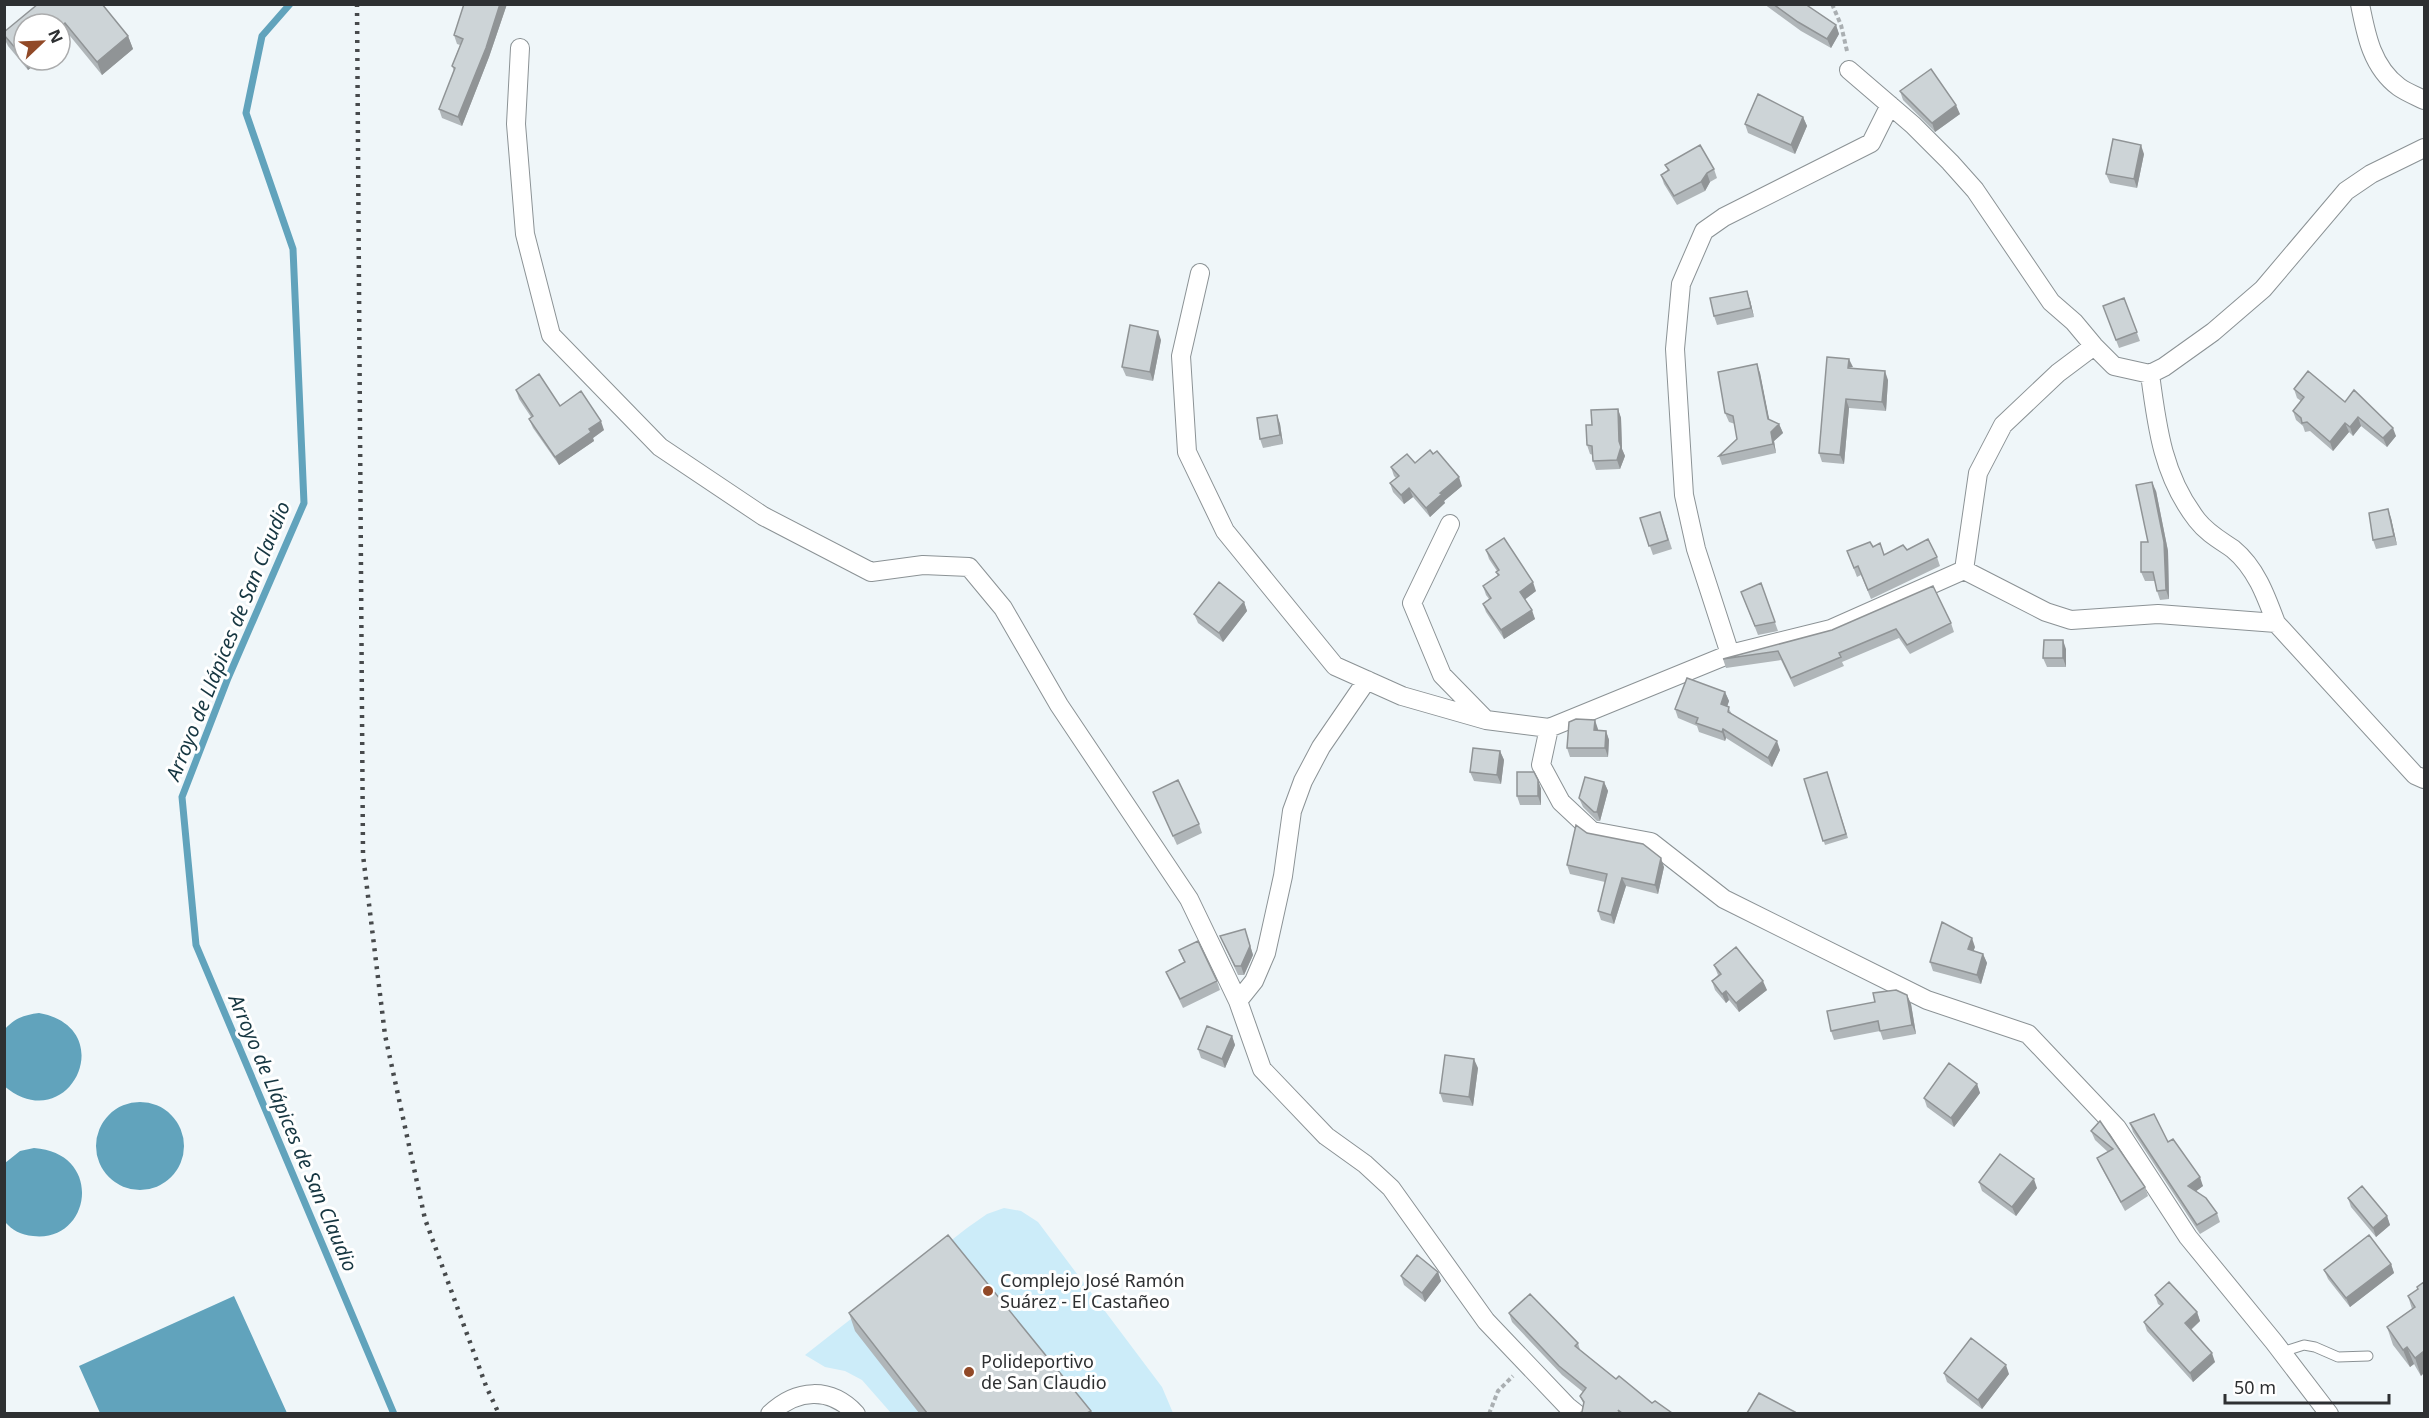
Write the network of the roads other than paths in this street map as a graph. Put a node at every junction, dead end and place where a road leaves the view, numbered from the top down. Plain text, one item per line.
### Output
1 (2360, 4) edge
2 (520, 48) dead end
3 (1849, 70) road end
4 (2424, 100) edge
5 (1890, 105) junction
6 (2424, 148) edge
7 (1200, 273) dead end
8 (2094, 346) junction
9 (2150, 374) junction
10 (1450, 524) dead end
11 (1964, 570) junction
12 (2276, 623) junction
13 (1730, 654) junction
14 (1366, 680) junction
15 (1486, 720) junction
16 (1549, 728) junction
17 (2424, 779) edge
18 (1238, 1001) junction
19 (2282, 1352) junction
20 (2368, 1356) dead end
21 (770, 1413) edge
22 (856, 1413) edge
23 (1577, 1413) edge
24 (2329, 1413) edge

1 - 4 street
2 - 18 street
3 - 5 street
5 - 8 street
5 - 13 street
6 - 9 street
7 - 14 street
8 - 9 street
8 - 11 street
9 - 12 street
10 - 15 street
11 - 12 street
11 - 13 street
12 - 17 street
13 - 16 street
14 - 15 street
14 - 18 street
15 - 16 street
16 - 19 street
18 - 23 street
19 - 20 lane
19 - 24 street
21 - 22 street

